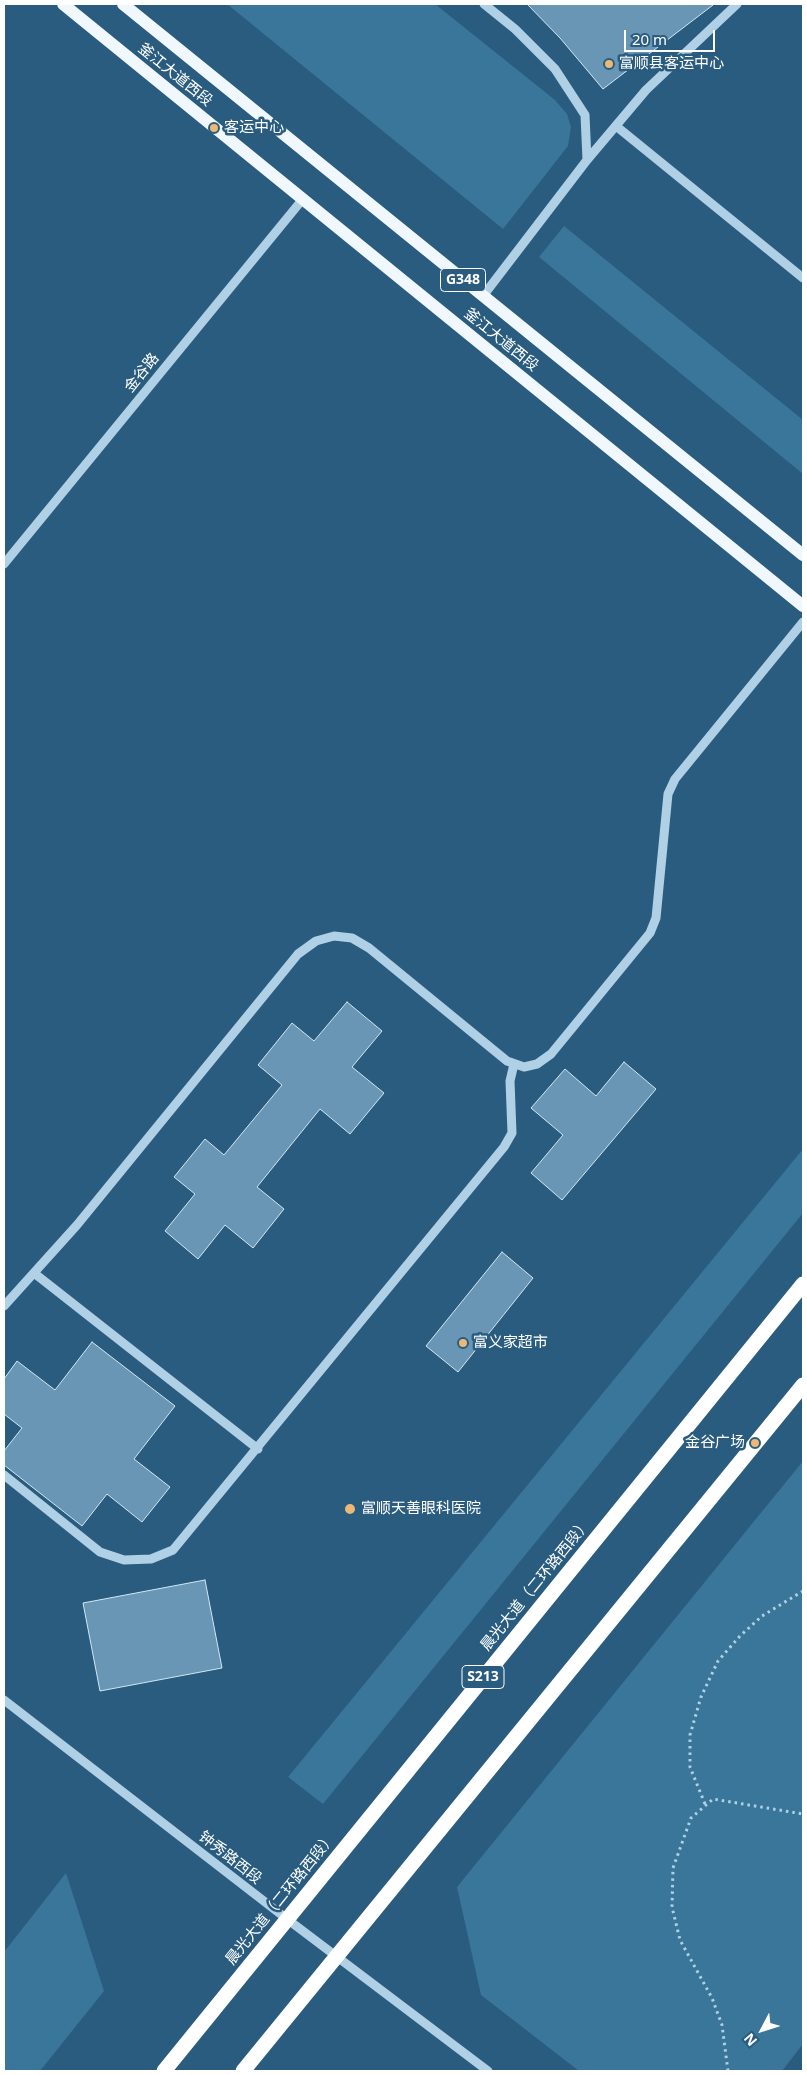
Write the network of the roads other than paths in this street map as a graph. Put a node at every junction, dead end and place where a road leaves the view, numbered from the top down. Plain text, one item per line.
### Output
1 (63, 4) edge
2 (125, 4) edge
3 (484, 4) edge
4 (737, 4) edge
5 (616, 126) junction
6 (586, 160) junction
7 (302, 200) junction
8 (803, 278) edge
9 (483, 296) junction
10 (803, 555) edge
11 (4, 564) edge
12 (803, 606) edge
13 (803, 622) edge
14 (514, 1064) junction
15 (34, 1273) junction
16 (803, 1284) edge
17 (4, 1306) edge
18 (803, 1385) edge
19 (258, 1449) junction
20 (4, 1475) edge
21 (4, 1700) edge
22 (287, 1919) junction
23 (336, 1957) junction
24 (164, 2071) edge
25 (243, 2071) edge
26 (488, 2071) edge

1 - 7 main road, 釜江大道西段 / G348
2 - 9 main road, 釜江大道西段 / G348
3 - 6 street
4 - 5 street
5 - 6 street
5 - 8 street
6 - 9 street
7 - 11 street, 金谷路
7 - 12 main road, 釜江大道西段 / G348
9 - 10 main road, 釜江大道西段 / G348
13 - 14 street
14 - 15 street
14 - 19 street
15 - 17 street
15 - 19 street
16 - 22 highway, 晨光大道（二环路西段） / S213
18 - 23 highway
19 - 20 street
21 - 22 street, 钟秀路西段
22 - 23 street, 钟秀路西段
22 - 24 highway, 晨光大道（二环路西段） / S213
23 - 25 highway
23 - 26 street, 钟秀路西段

